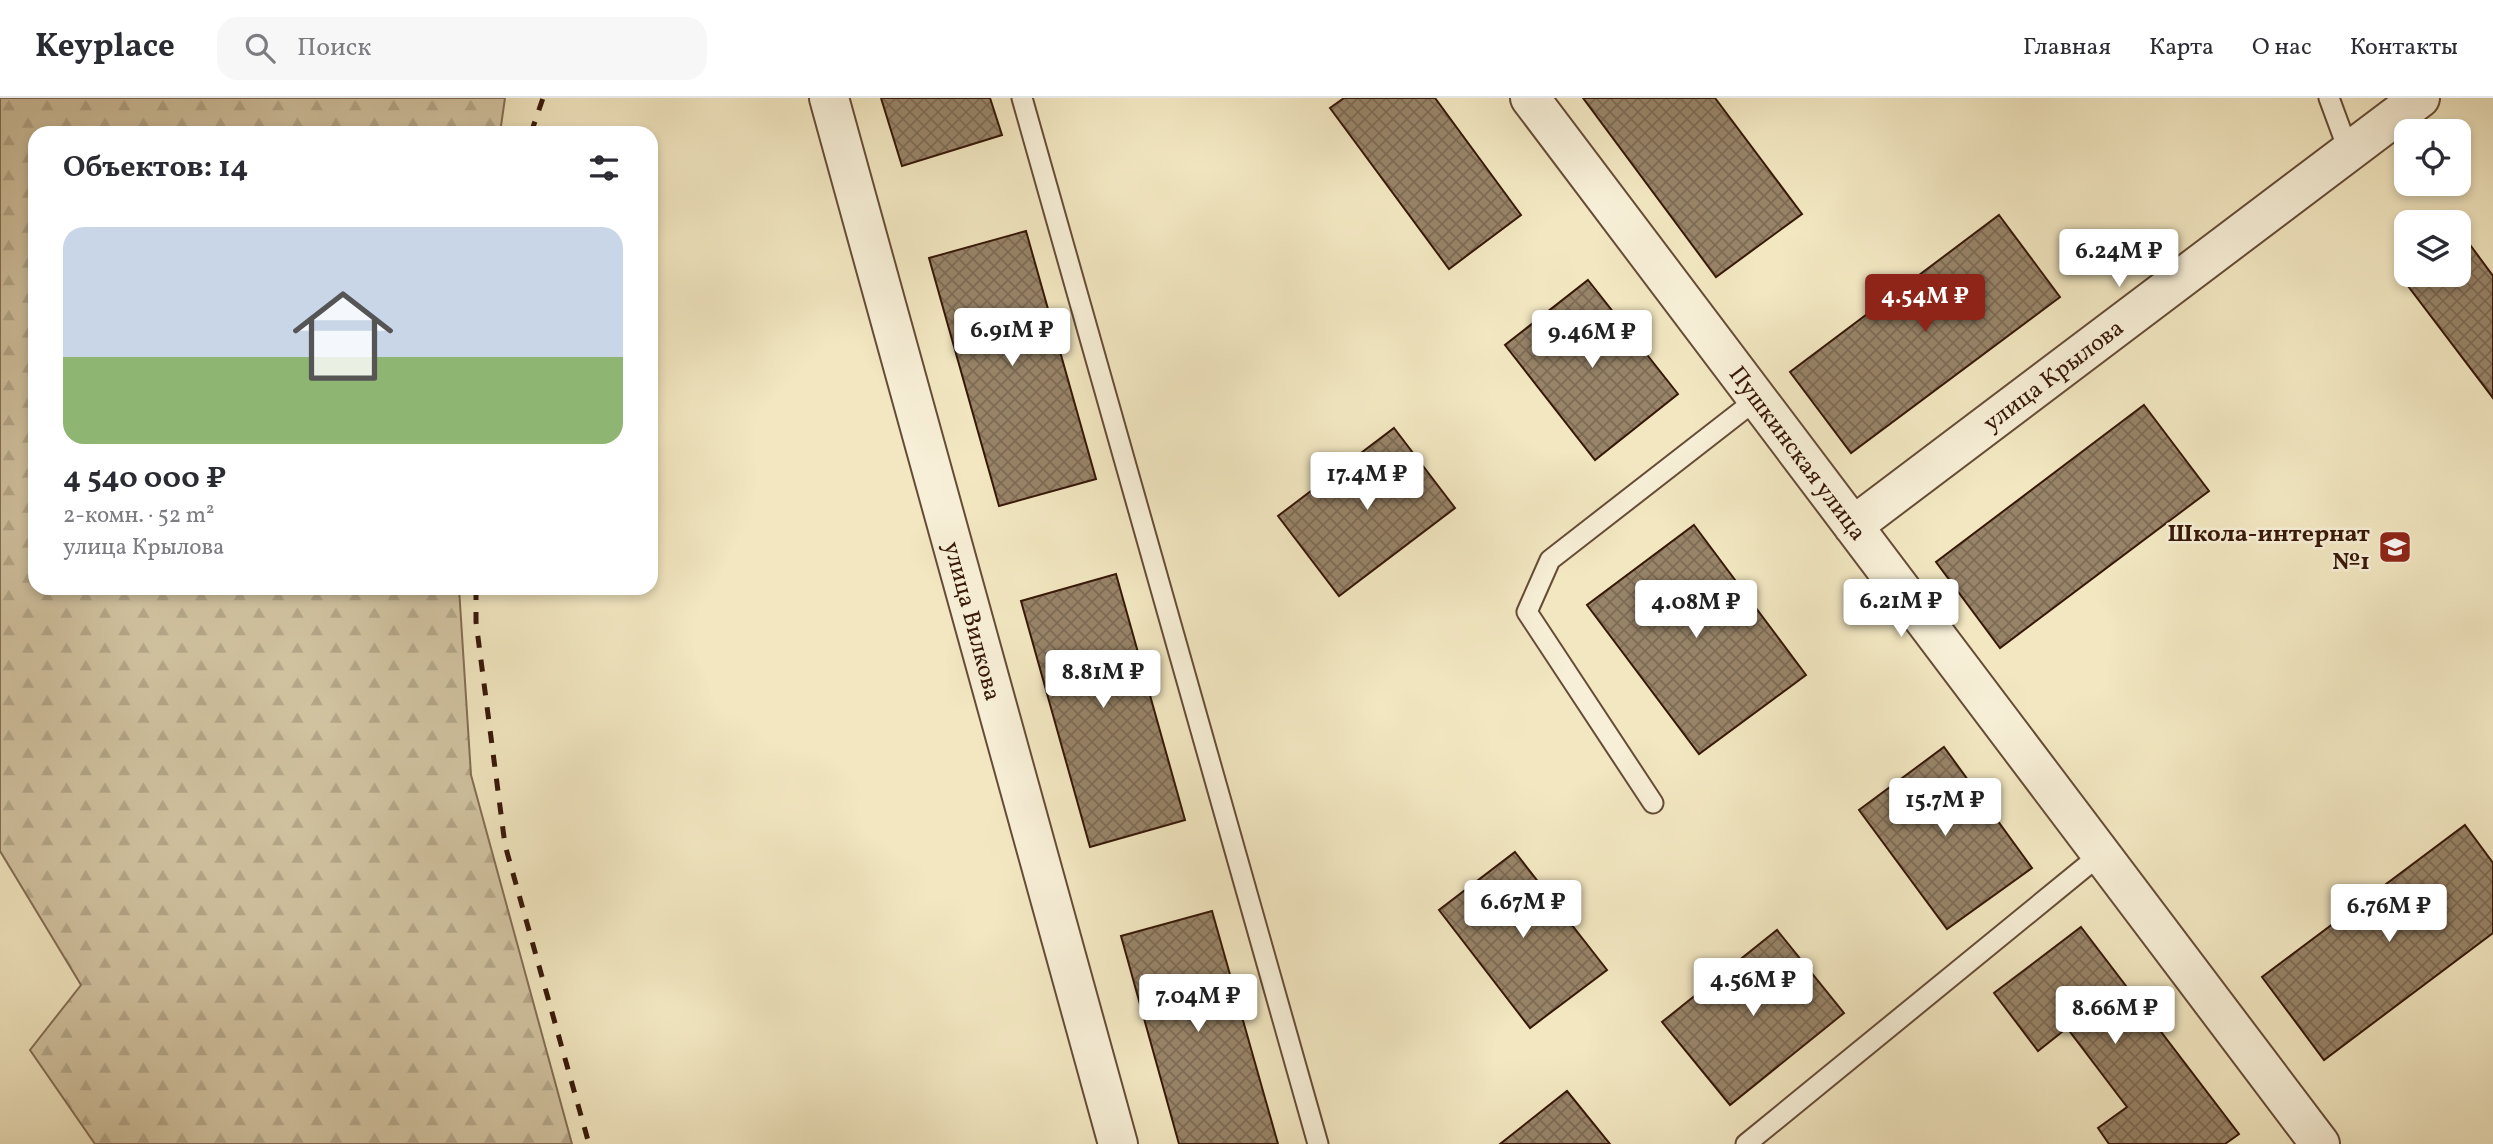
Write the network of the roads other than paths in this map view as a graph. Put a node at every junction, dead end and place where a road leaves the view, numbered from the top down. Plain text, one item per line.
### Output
1 (829, 98) edge
2 (1022, 98) edge
3 (1530, 98) edge
4 (2329, 98) edge
5 (2420, 98) edge
6 (2349, 152) junction
7 (1757, 399) junction
8 (1853, 526) junction
9 (1653, 803) dead end
10 (2101, 854) junction
11 (2310, 1140) edge
12 (1118, 1144) edge
13 (1318, 1144) edge
14 (1746, 1144) edge

1 - 12 street, улица Вилкова
2 - 13 lane
3 - 7 street, Пушкинская улица
4 - 6 lane
5 - 6 street, улица Крылова
6 - 8 street, улица Крылова
7 - 8 street, Пушкинская улица
7 - 9 lane
8 - 10 street, Пушкинская улица
10 - 11 street, Пушкинская улица
10 - 14 lane

